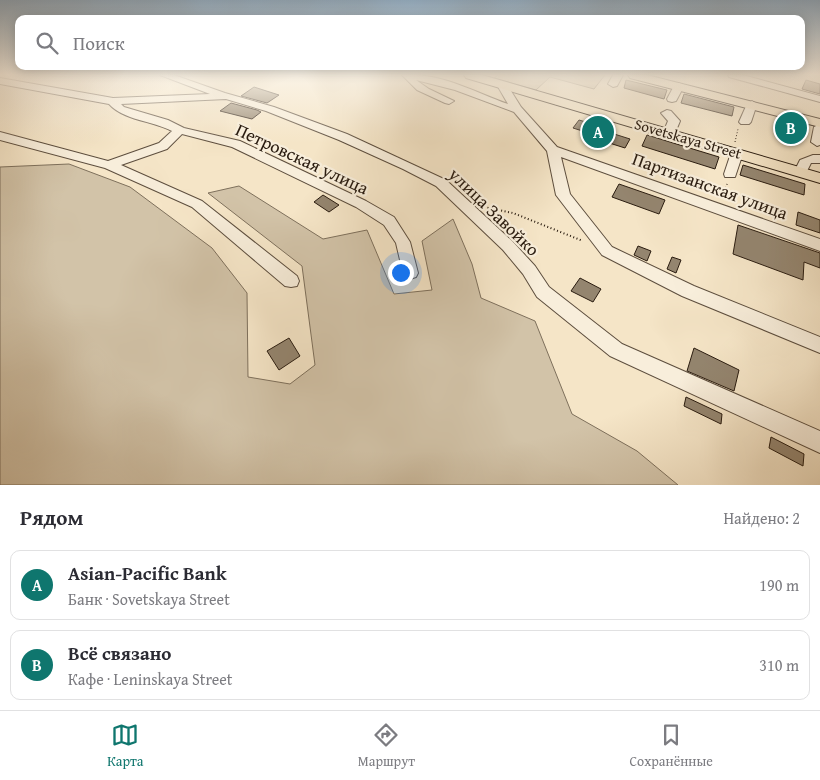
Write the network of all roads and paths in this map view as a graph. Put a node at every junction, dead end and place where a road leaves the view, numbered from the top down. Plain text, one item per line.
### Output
1 (94, 98) edge
2 (190, 98) edge
3 (233, 98) edge
4 (441, 98) edge
5 (481, 98) edge
6 (510, 98) edge
7 (548, 98) edge
8 (726, 98) edge
9 (113, 101) junction
10 (449, 101) dead end
11 (752, 104) junction
12 (518, 110) junction
13 (667, 113) dead end
14 (745, 122) dead end
15 (820, 123) edge
16 (820, 127) edge
17 (180, 130) junction
18 (669, 133) junction
19 (0, 136) edge
20 (817, 142) dead end
21 (553, 150) junction
22 (738, 153) junction
23 (820, 159) edge
24 (109, 165) junction
25 (800, 172) junction
26 (730, 174) dead end
27 (820, 178) edge
28 (457, 201) junction
29 (820, 245) edge
30 (607, 251) junction
31 (410, 273) dead end
32 (292, 281) dead end
33 (820, 345) edge
34 (820, 442) edge

1 - 9 street, Петровская улица
2 - 9 street, улица Завойко
3 - 28 street, улица Завойко
4 - 10 street
5 - 12 street
6 - 12 street, Партизанская улица
7 - 18 main road, Sovetskaya Street
8 - 11 main road
9 - 17 street, Петровская улица
11 - 14 street
11 - 15 main road
12 - 21 street, Партизанская улица
13 - 18 street
16 - 20 street
17 - 24 street
17 - 31 street, Петровская улица
18 - 22 main road, Sovetskaya Street
19 - 24 street
21 - 29 street, Партизанская улица
21 - 30 street
22 - 25 main road, Sovetskaya Street
22 - 26 street
23 - 25 street
24 - 32 street
25 - 27 main road, Sovetskaya Street
28 - 30 path
28 - 34 street, улица Завойко
30 - 33 street

